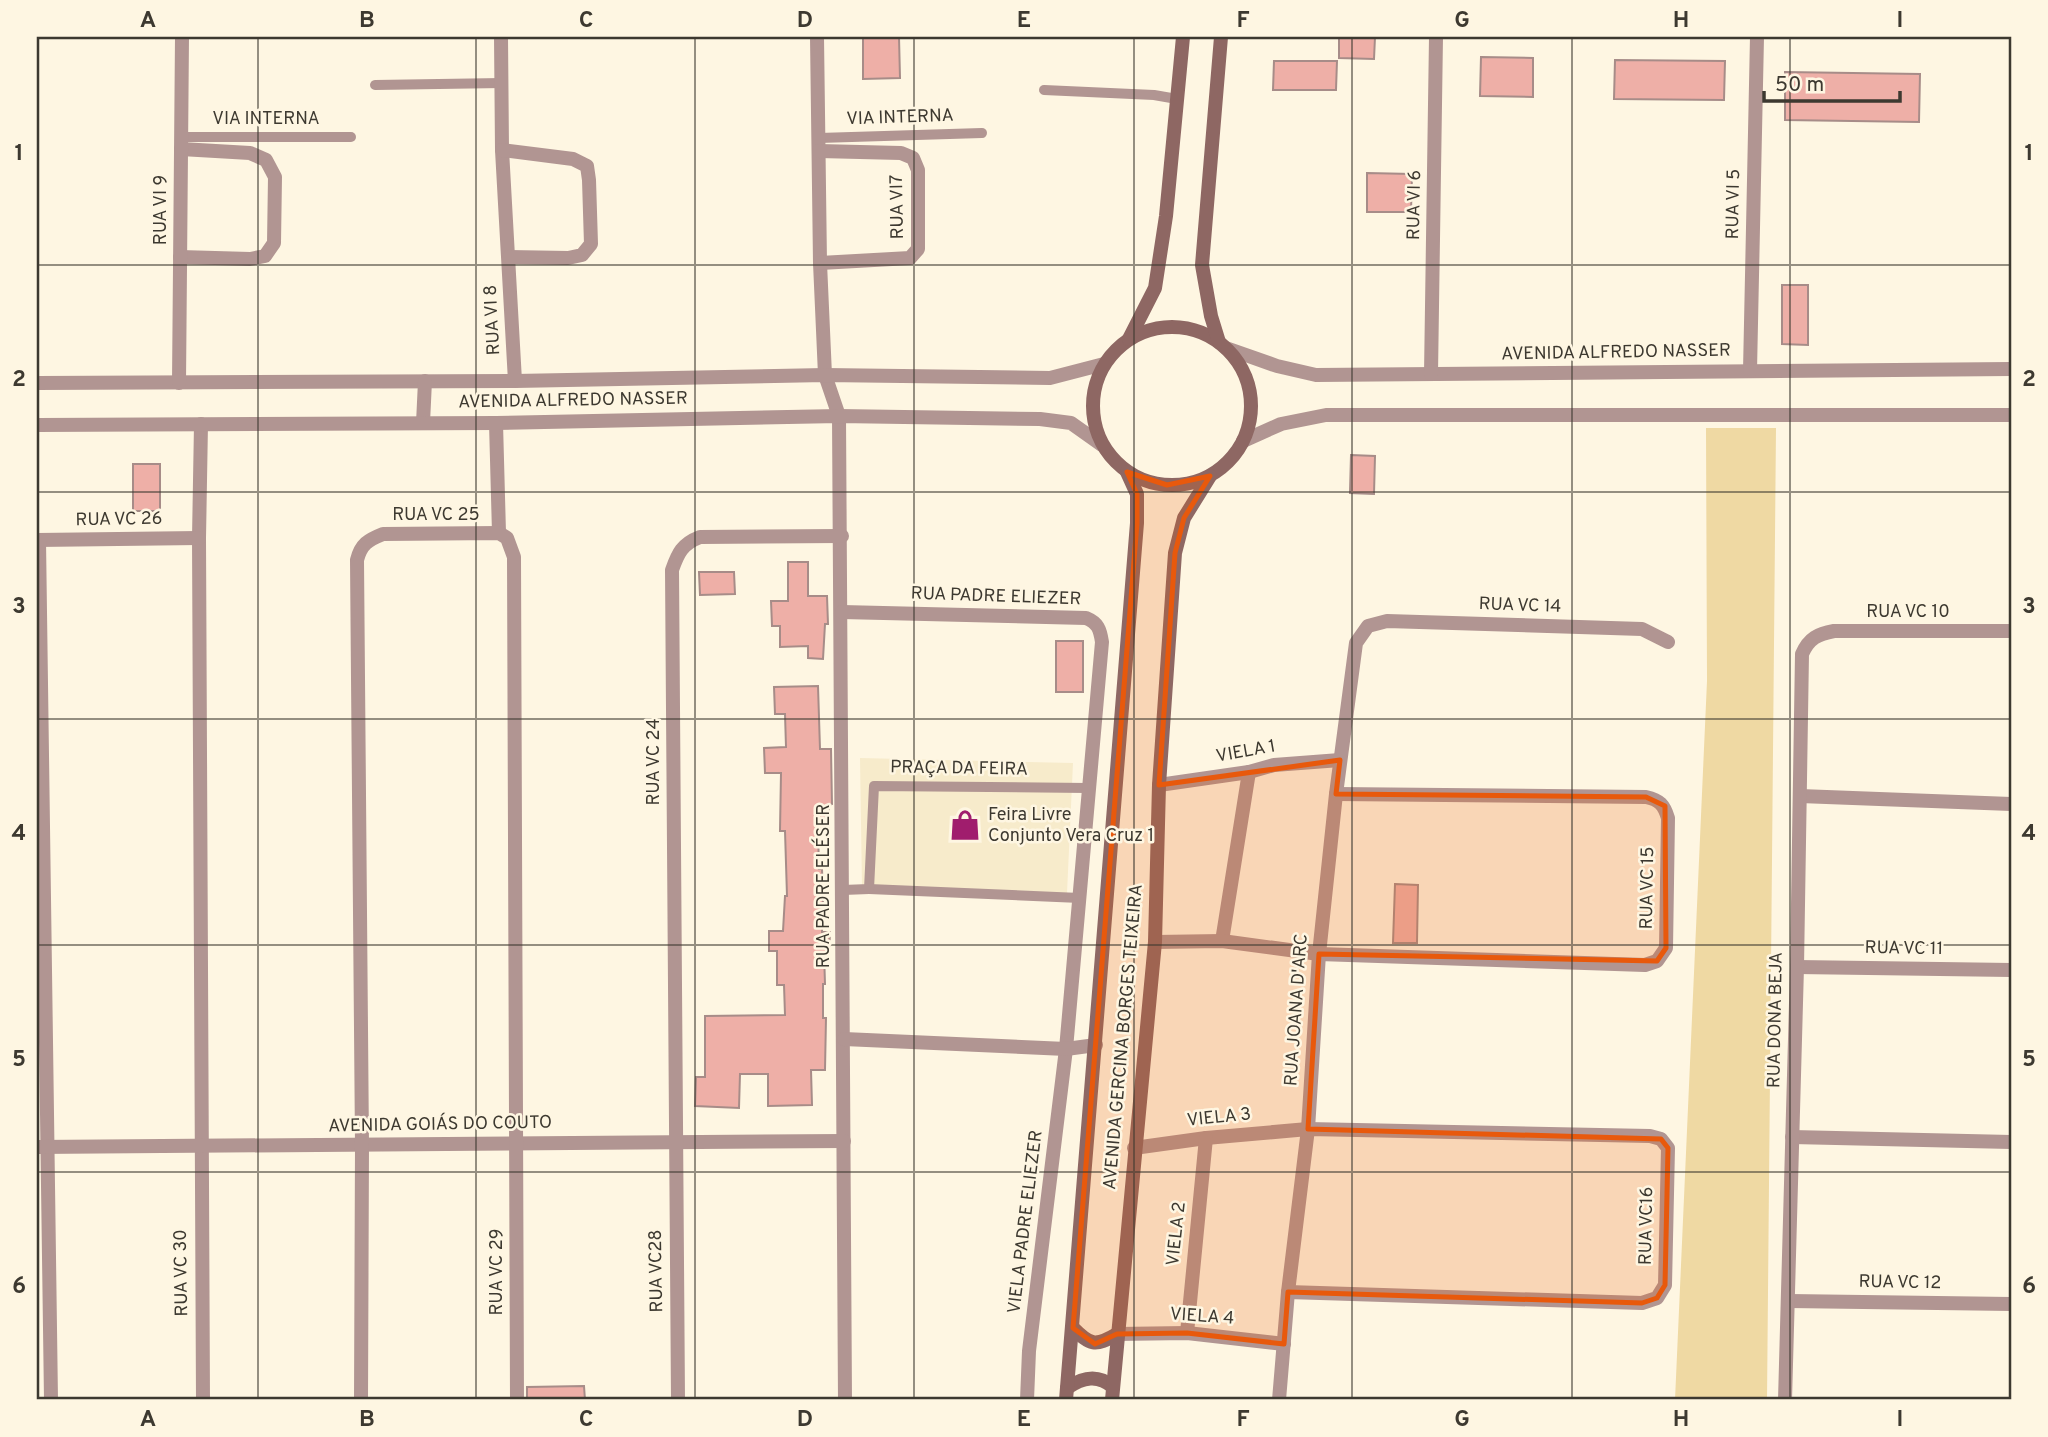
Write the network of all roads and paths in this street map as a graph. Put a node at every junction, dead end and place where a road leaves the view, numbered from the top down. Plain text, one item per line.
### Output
1 (182, 37) edge
2 (501, 37) edge
3 (817, 37) edge
4 (1183, 37) edge
5 (1221, 37) edge
6 (1436, 37) edge
7 (1757, 37) edge
8 (502, 83) junction
9 (375, 85) dead end
10 (1044, 90) dead end
11 (1177, 99) junction
12 (982, 133) dead end
13 (351, 137) dead end
14 (181, 143) junction
15 (819, 145) junction
16 (502, 150) junction
17 (180, 257) junction
18 (509, 257) junction
19 (820, 263) junction
20 (1129, 339) junction
21 (1222, 345) junction
22 (1104, 364) junction
23 (2011, 369) edge
24 (1750, 371) junction
25 (1432, 374) junction
26 (825, 375) junction
27 (425, 381) junction
28 (515, 381) junction
29 (37, 383) edge
30 (179, 383) junction
31 (839, 415) junction
32 (2011, 415) edge
33 (423, 423) junction
34 (496, 423) junction
35 (201, 424) junction
36 (37, 425) edge
37 (1243, 441) junction
38 (1102, 445) junction
39 (1127, 472) junction
40 (1210, 476) junction
41 (499, 533) junction
42 (842, 536) junction
43 (199, 538) junction
44 (38, 540) edge
45 (842, 612) junction
46 (1368, 626) joint
47 (2011, 631) edge
48 (1668, 642) dead end
49 (1807, 642) joint
50 (1340, 760) junction
51 (1249, 772) junction
52 (1159, 785) junction
53 (1088, 788) junction
54 (1336, 794) junction
55 (1800, 796) junction
56 (2011, 804) edge
57 (869, 889) junction
58 (843, 890) junction
59 (1080, 898) junction
60 (1223, 941) junction
61 (1155, 942) junction
62 (1319, 954) junction
63 (1797, 967) junction
64 (2011, 970) edge
65 (844, 1039) junction
66 (1096, 1045) junction
67 (1066, 1049) junction
68 (1308, 1129) junction
69 (1792, 1137) junction
70 (1206, 1138) junction
71 (844, 1141) junction
72 (675, 1142) junction
73 (2011, 1142) edge
74 (516, 1143) junction
75 (200, 1146) junction
76 (362, 1146) junction
77 (42, 1147) edge
78 (1134, 1148) junction
79 (1288, 1292) junction
80 (1789, 1301) junction
81 (2011, 1304) edge
82 (1073, 1328) junction
83 (1186, 1333) junction
84 (1116, 1334) junction
85 (1284, 1344) junction
86 (1067, 1394) edge
87 (1112, 1394) edge
88 (51, 1400) edge
89 (203, 1400) edge
90 (361, 1400) edge
91 (517, 1400) edge
92 (678, 1400) edge
93 (845, 1400) edge
94 (1027, 1400) edge
95 (1279, 1400) edge
96 (1785, 1400) edge

1 - 14 street, RUA VI 9
2 - 8 street, RUA VI 8
3 - 15 street
4 - 11 main road
5 - 21 main road
6 - 25 street, RUA VI 6
7 - 24 street, RUA VI 5
8 - 9 lane
8 - 16 street, RUA VI 8
10 - 11 lane
11 - 20 main road
12 - 15 lane, VIA INTERNA
13 - 14 lane, VIA INTERNA
14 - 17 street, RUA VI 9
14 - 17 street
15 - 19 street
15 - 19 street, RUA VI7
16 - 18 street, RUA VI 8
16 - 18 street
17 - 30 street, RUA VI 9
18 - 28 street, RUA VI 8
19 - 26 street
20 - 21 main road
20 - 22 main road
21 - 25 street, AVENIDA ALFREDO NASSER
21 - 37 main road
22 - 26 street, AVENIDA ALFREDO NASSER
22 - 38 main road
23 - 24 street, AVENIDA ALFREDO NASSER
24 - 25 street, AVENIDA ALFREDO NASSER
26 - 28 street, AVENIDA ALFREDO NASSER
26 - 31 street, RUA PADRE ELÉSER
27 - 28 street, AVENIDA ALFREDO NASSER
27 - 30 street, AVENIDA ALFREDO NASSER
27 - 33 street
29 - 30 street, AVENIDA ALFREDO NASSER
31 - 34 street, AVENIDA ALFREDO NASSER
31 - 38 street, AVENIDA ALFREDO NASSER
31 - 42 street, RUA PADRE ELÉSER
32 - 37 street
33 - 34 street, AVENIDA ALFREDO NASSER
33 - 35 street, AVENIDA ALFREDO NASSER
34 - 41 street
35 - 36 street, AVENIDA ALFREDO NASSER
35 - 43 street
37 - 40 main road
38 - 39 main road
39 - 40 main road
39 - 66 main road, AVENIDA GERCINA BORGES TEIXEIRA
40 - 52 main road, AVENIDA GERCINA BORGES TEIXEIRA
41 - 74 street, RUA VC 25
41 - 76 street, RUA VC 25
42 - 45 street, RUA PADRE ELÉSER
42 - 72 street, RUA VC 24
43 - 44 street, RUA VC 26
43 - 75 street
44 - 77 street, RUA VC 26
45 - 53 street, RUA PADRE ELIEZER
45 - 58 street, RUA PADRE ELÉSER
46 - 48 street, RUA VC 14
46 - 50 street, RUA JOANA D'ARC
47 - 49 street, RUA VC 10
49 - 55 street, RUA DONA BEJA
50 - 51 street, VIELA 1
50 - 54 street, RUA JOANA D'ARC
51 - 52 street, VIELA 1
51 - 60 street
52 - 61 main road, AVENIDA GERCINA BORGES TEIXEIRA
53 - 57 lane, PRAÇA DA FEIRA
53 - 59 street, RUA PADRE ELIEZER
54 - 62 street, RUA JOANA D'ARC
54 - 62 street, RUA VC 15
55 - 56 street
55 - 63 street, RUA DONA BEJA
57 - 58 lane
57 - 59 lane
58 - 65 street, RUA PADRE ELÉSER
59 - 67 street, RUA PADRE ELIEZER
60 - 61 street
60 - 62 street
61 - 78 main road, AVENIDA GERCINA BORGES TEIXEIRA
62 - 68 street, RUA JOANA D'ARC
63 - 64 street, RUA VC 11
63 - 69 street, RUA DONA BEJA
65 - 67 street
65 - 71 street, RUA PADRE ELÉSER
66 - 67 street
66 - 82 main road, AVENIDA GERCINA BORGES TEIXEIRA
67 - 94 street, VIELA PADRE ELIEZER
68 - 70 street, VIELA 3
68 - 79 street, RUA JOANA D'ARC
68 - 79 street, RUA VC16
69 - 73 street
69 - 80 street, RUA DONA BEJA
70 - 78 street, VIELA 3
70 - 83 street, VIELA 2
71 - 72 street, AVENIDA GOIÁS DO COUTO
71 - 93 street, RUA PADRE ELÉSER
72 - 74 street, AVENIDA GOIÁS DO COUTO
72 - 92 street, RUA VC28
74 - 76 street, AVENIDA GOIÁS DO COUTO
74 - 91 street, RUA VC 29
75 - 76 street, AVENIDA GOIÁS DO COUTO
75 - 77 street, AVENIDA GOIÁS DO COUTO
75 - 89 street, RUA VC 30
76 - 90 street
77 - 88 street
78 - 84 main road, AVENIDA GERCINA BORGES TEIXEIRA
79 - 85 street, RUA JOANA D'ARC
80 - 81 street, RUA VC 12
80 - 96 street, RUA DONA BEJA
82 - 84 main road
82 - 86 main road, AVENIDA GERCINA BORGES TEIXEIRA
83 - 84 street, VIELA 4
83 - 85 street, VIELA 4
84 - 87 main road, AVENIDA GERCINA BORGES TEIXEIRA
85 - 95 street, RUA JOANA D'ARC
86 - 87 main road

